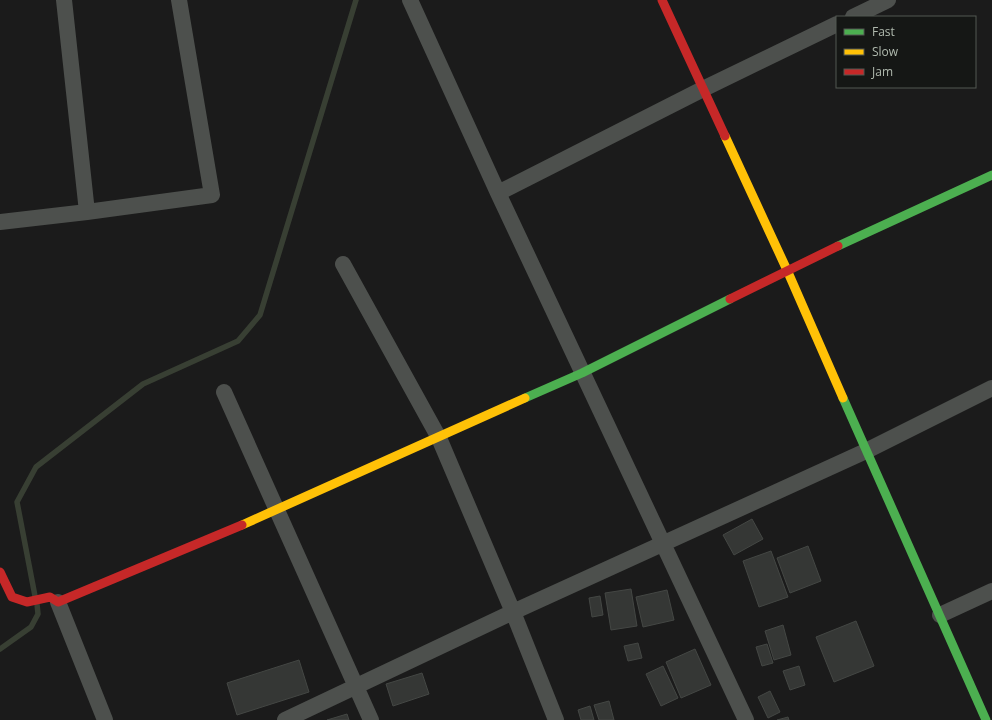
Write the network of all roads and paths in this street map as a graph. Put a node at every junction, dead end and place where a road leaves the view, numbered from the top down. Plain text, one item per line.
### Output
1 (64, 0) edge
2 (179, 0) edge
3 (410, 0) edge
4 (662, 0) edge
5 (888, 0) edge
6 (855, 16) edge
7 (836, 24) edge
8 (703, 88) junction
9 (992, 174) edge
10 (498, 193) junction
11 (87, 212) junction
12 (0, 222) edge
13 (343, 264) dead end
14 (787, 270) junction
15 (582, 373) junction
16 (992, 388) edge
17 (224, 392) dead end
18 (439, 438) junction
19 (866, 451) junction
20 (277, 510) junction
21 (663, 544) junction
22 (0, 572) edge
23 (992, 591) edge
24 (54, 600) junction
25 (514, 612) junction
26 (940, 615) junction
27 (356, 687) junction
28 (106, 720) edge
29 (285, 720) edge
30 (371, 720) edge
31 (556, 720) edge
32 (746, 720) edge
33 (986, 720) edge

1 - 11 street
2 - 11 street
3 - 10 street
4 - 8 street
5 - 6 street
7 - 8 street
8 - 10 street
8 - 14 street
9 - 14 street
10 - 15 street
11 - 12 street
13 - 18 street
14 - 15 street
14 - 19 street
15 - 18 street
15 - 21 street
16 - 19 street
17 - 20 street
18 - 20 street
18 - 25 street
19 - 21 street
19 - 26 street
20 - 24 street
20 - 27 street
21 - 25 street
21 - 32 street
22 - 24 street
23 - 26 street
24 - 28 street
25 - 27 street
25 - 31 street
26 - 33 street
27 - 29 street
27 - 30 street

